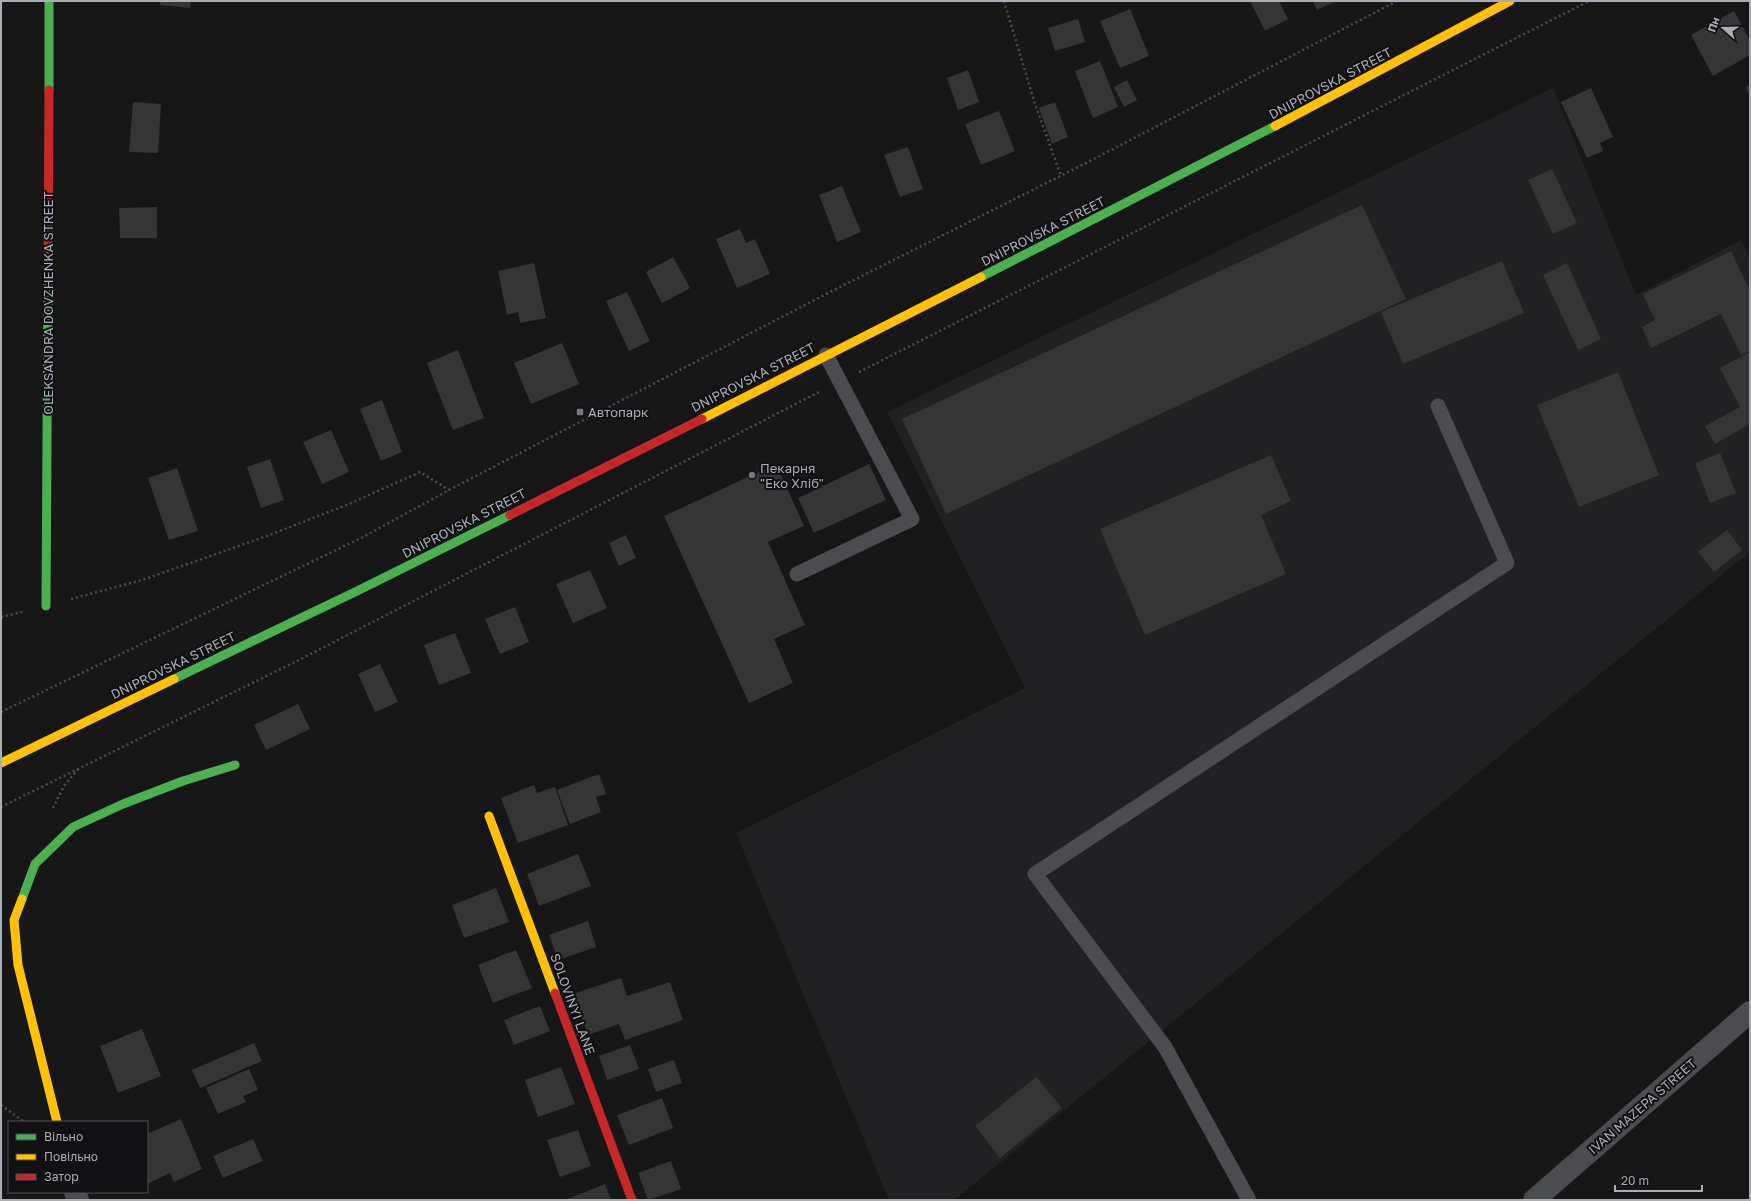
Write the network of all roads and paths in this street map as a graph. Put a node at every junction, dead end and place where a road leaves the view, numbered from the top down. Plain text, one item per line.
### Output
1 (49, 1) edge
2 (1004, 1) edge
3 (1397, 1) edge
4 (1510, 1) edge
5 (1589, 1) edge
6 (1061, 176) junction
7 (826, 355) junction
8 (840, 382) junction
9 (1438, 406) dead end
10 (449, 490) junction
11 (797, 574) dead end
12 (46, 606) joint
13 (1, 712) edge
14 (1, 763) edge
15 (235, 765) dead end
16 (1, 807) edge
17 (489, 816) dead end
18 (1750, 1012) edge
19 (1, 1105) edge
20 (23, 1121) edge
21 (57, 1121) edge
22 (632, 1200) edge
23 (1249, 1200) edge
24 (1534, 1200) edge

1 - 12 main road, OLEKSANDRA DOVZHENKA STREET
2 - 6 path
3 - 6 path
4 - 7 main road, DNIPROVSKA STREET
5 - 8 path
6 - 10 path
7 - 8 lane
7 - 14 main road, DNIPROVSKA STREET
8 - 11 lane
8 - 16 path
9 - 23 lane
10 - 12 path
10 - 13 path
15 - 21 main road
17 - 22 main road, SOLOVINYI LANE
18 - 24 street, IVAN MAZEPA STREET
19 - 20 path

